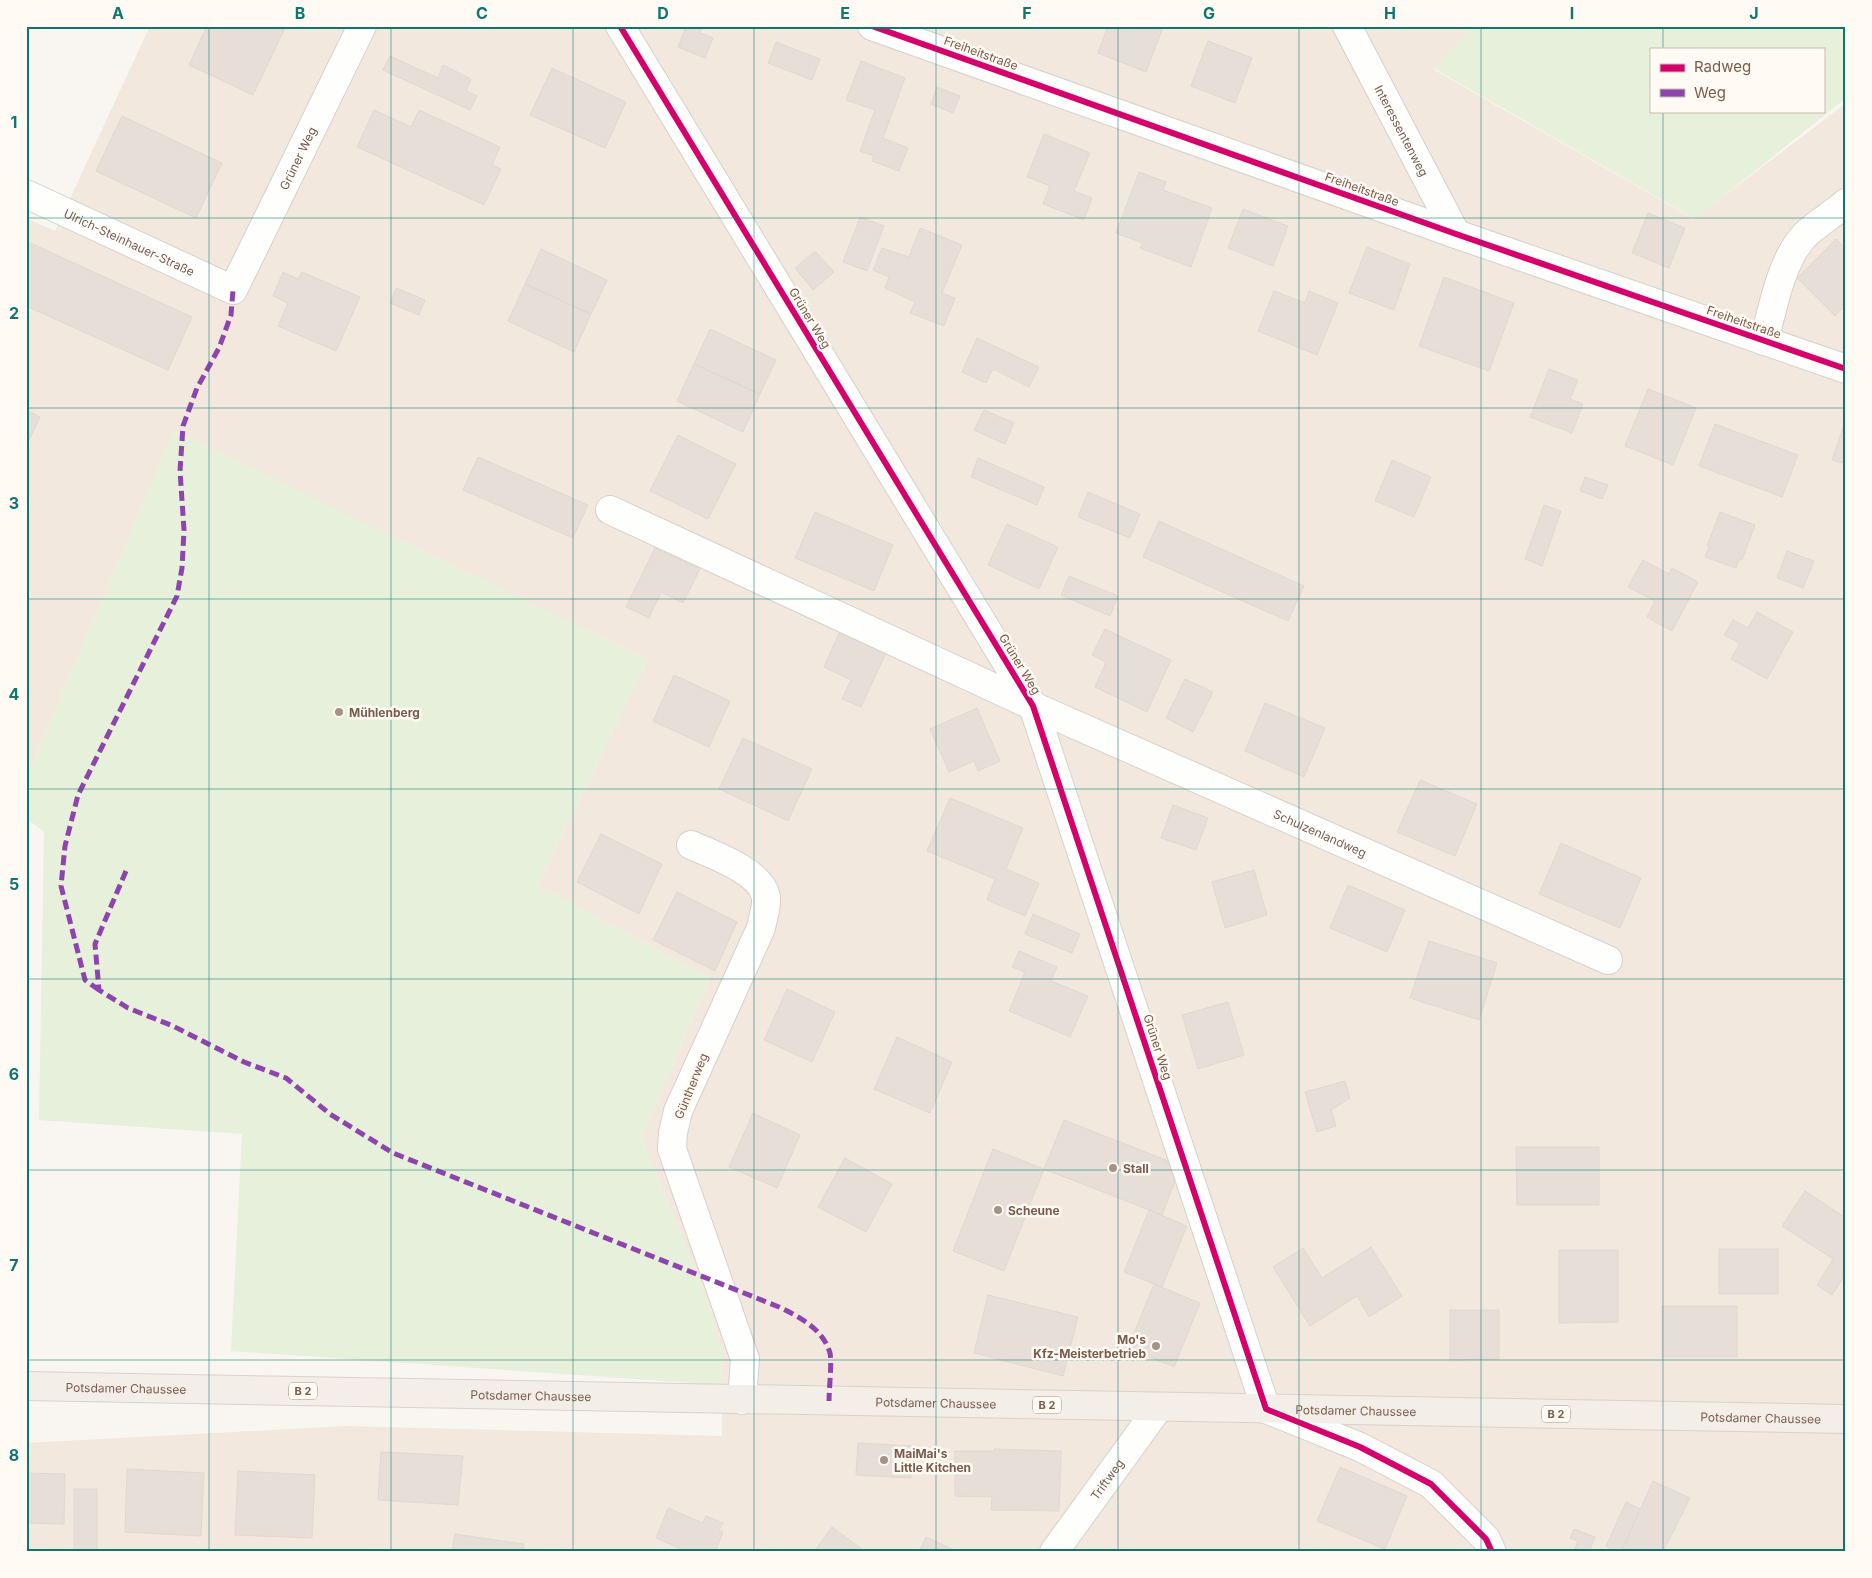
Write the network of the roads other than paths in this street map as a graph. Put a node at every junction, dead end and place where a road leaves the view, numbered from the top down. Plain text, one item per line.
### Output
1 (362, 26) edge
2 (620, 26) edge
3 (1347, 26) edge
4 (874, 27) edge
5 (26, 194) edge
6 (1846, 204) edge
7 (1456, 234) junction
8 (233, 290) joint
9 (1764, 341) junction
10 (1846, 369) edge
11 (610, 510) dead end
12 (1033, 706) junction
13 (691, 845) dead end
14 (1608, 960) dead end
15 (26, 1386) edge
16 (742, 1400) junction
17 (1159, 1407) junction
18 (1266, 1409) junction
19 (1846, 1420) edge
20 (1054, 1552) edge
21 (1492, 1552) edge

1 - 8 street, Grüner Weg
2 - 12 street, Grüner Weg
3 - 7 street, Interessentenweg
4 - 7 street, Freiheitstraße
5 - 8 street, Ulrich-Steinhauer-Straße
6 - 9 street
7 - 9 street, Freiheitstraße
9 - 10 street, Freiheitstraße
11 - 12 street, Grüner Weg
12 - 14 street, Schulzenlandweg
12 - 18 street, Grüner Weg
13 - 16 street, Güntherweg
15 - 16 main road, Potsdamer Chaussee / B 2
16 - 17 main road, Potsdamer Chaussee / B 2
17 - 18 main road, Potsdamer Chaussee / B 2
17 - 20 street, Triftweg
18 - 19 main road, Potsdamer Chaussee / B 2
18 - 21 street

